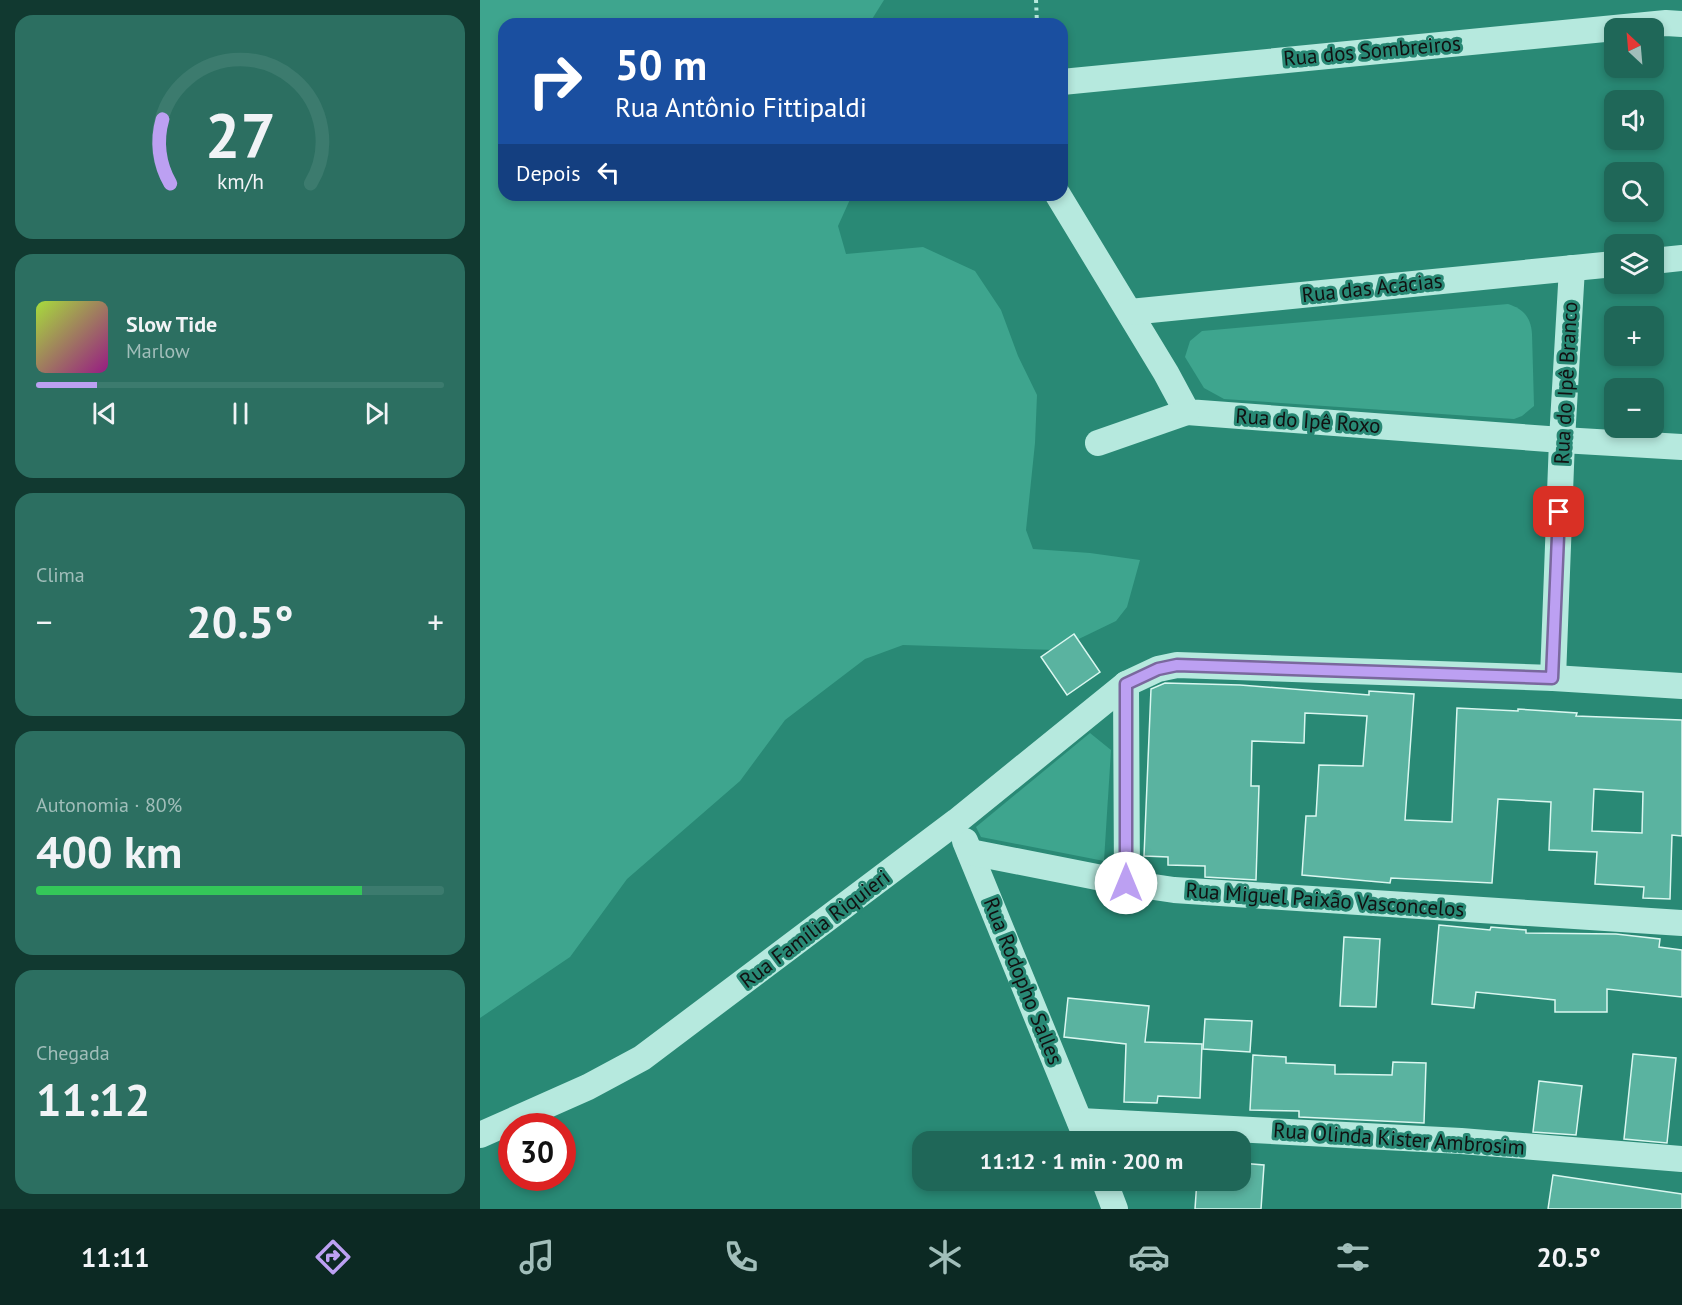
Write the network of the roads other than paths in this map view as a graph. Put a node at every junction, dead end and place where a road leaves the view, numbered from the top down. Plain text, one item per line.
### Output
1 (1682, 24) edge
2 (1068, 81) edge
3 (1062, 201) edge
4 (1682, 258) edge
5 (1664, 260) edge
6 (1604, 265) edge
7 (1572, 268) junction
8 (1130, 312) junction
9 (1187, 412) junction
10 (1562, 440) junction
11 (1098, 443) dead end
12 (1682, 447) edge
13 (1552, 678) junction
14 (1126, 684) junction
15 (1682, 686) edge
16 (957, 821) junction
17 (970, 852) junction
18 (1126, 883) junction
19 (1682, 923) edge
20 (1084, 1131) edge
21 (480, 1135) edge
22 (1251, 1135) edge
23 (1682, 1159) edge
24 (1108, 1191) edge
25 (1115, 1209) edge

1 - 2 street, Rua dos Sombreiros
3 - 8 street
4 - 5 street
6 - 7 street, Rua das Acácias
7 - 8 street, Rua das Acácias
7 - 10 street, Rua do Ipê Branco
8 - 9 street
9 - 10 street, Rua do Ipê Roxo
9 - 11 street
10 - 12 street, Rua do Ipê Roxo
10 - 13 street, Rua do Ipê Branco
13 - 14 street, Rua Família Riquieri
13 - 15 street, Rua Família Riquieri
14 - 16 street, Rua Família Riquieri
14 - 18 street
16 - 17 street, Rua Rodopho Salles
16 - 21 street, Rua Família Riquieri
17 - 18 street, Rua Miguel Paixão Vasconcelos
17 - 20 street, Rua Rodopho Salles
18 - 19 street, Rua Miguel Paixão Vasconcelos
22 - 23 street, Rua Olinda Kister Ambrosim
24 - 25 street

